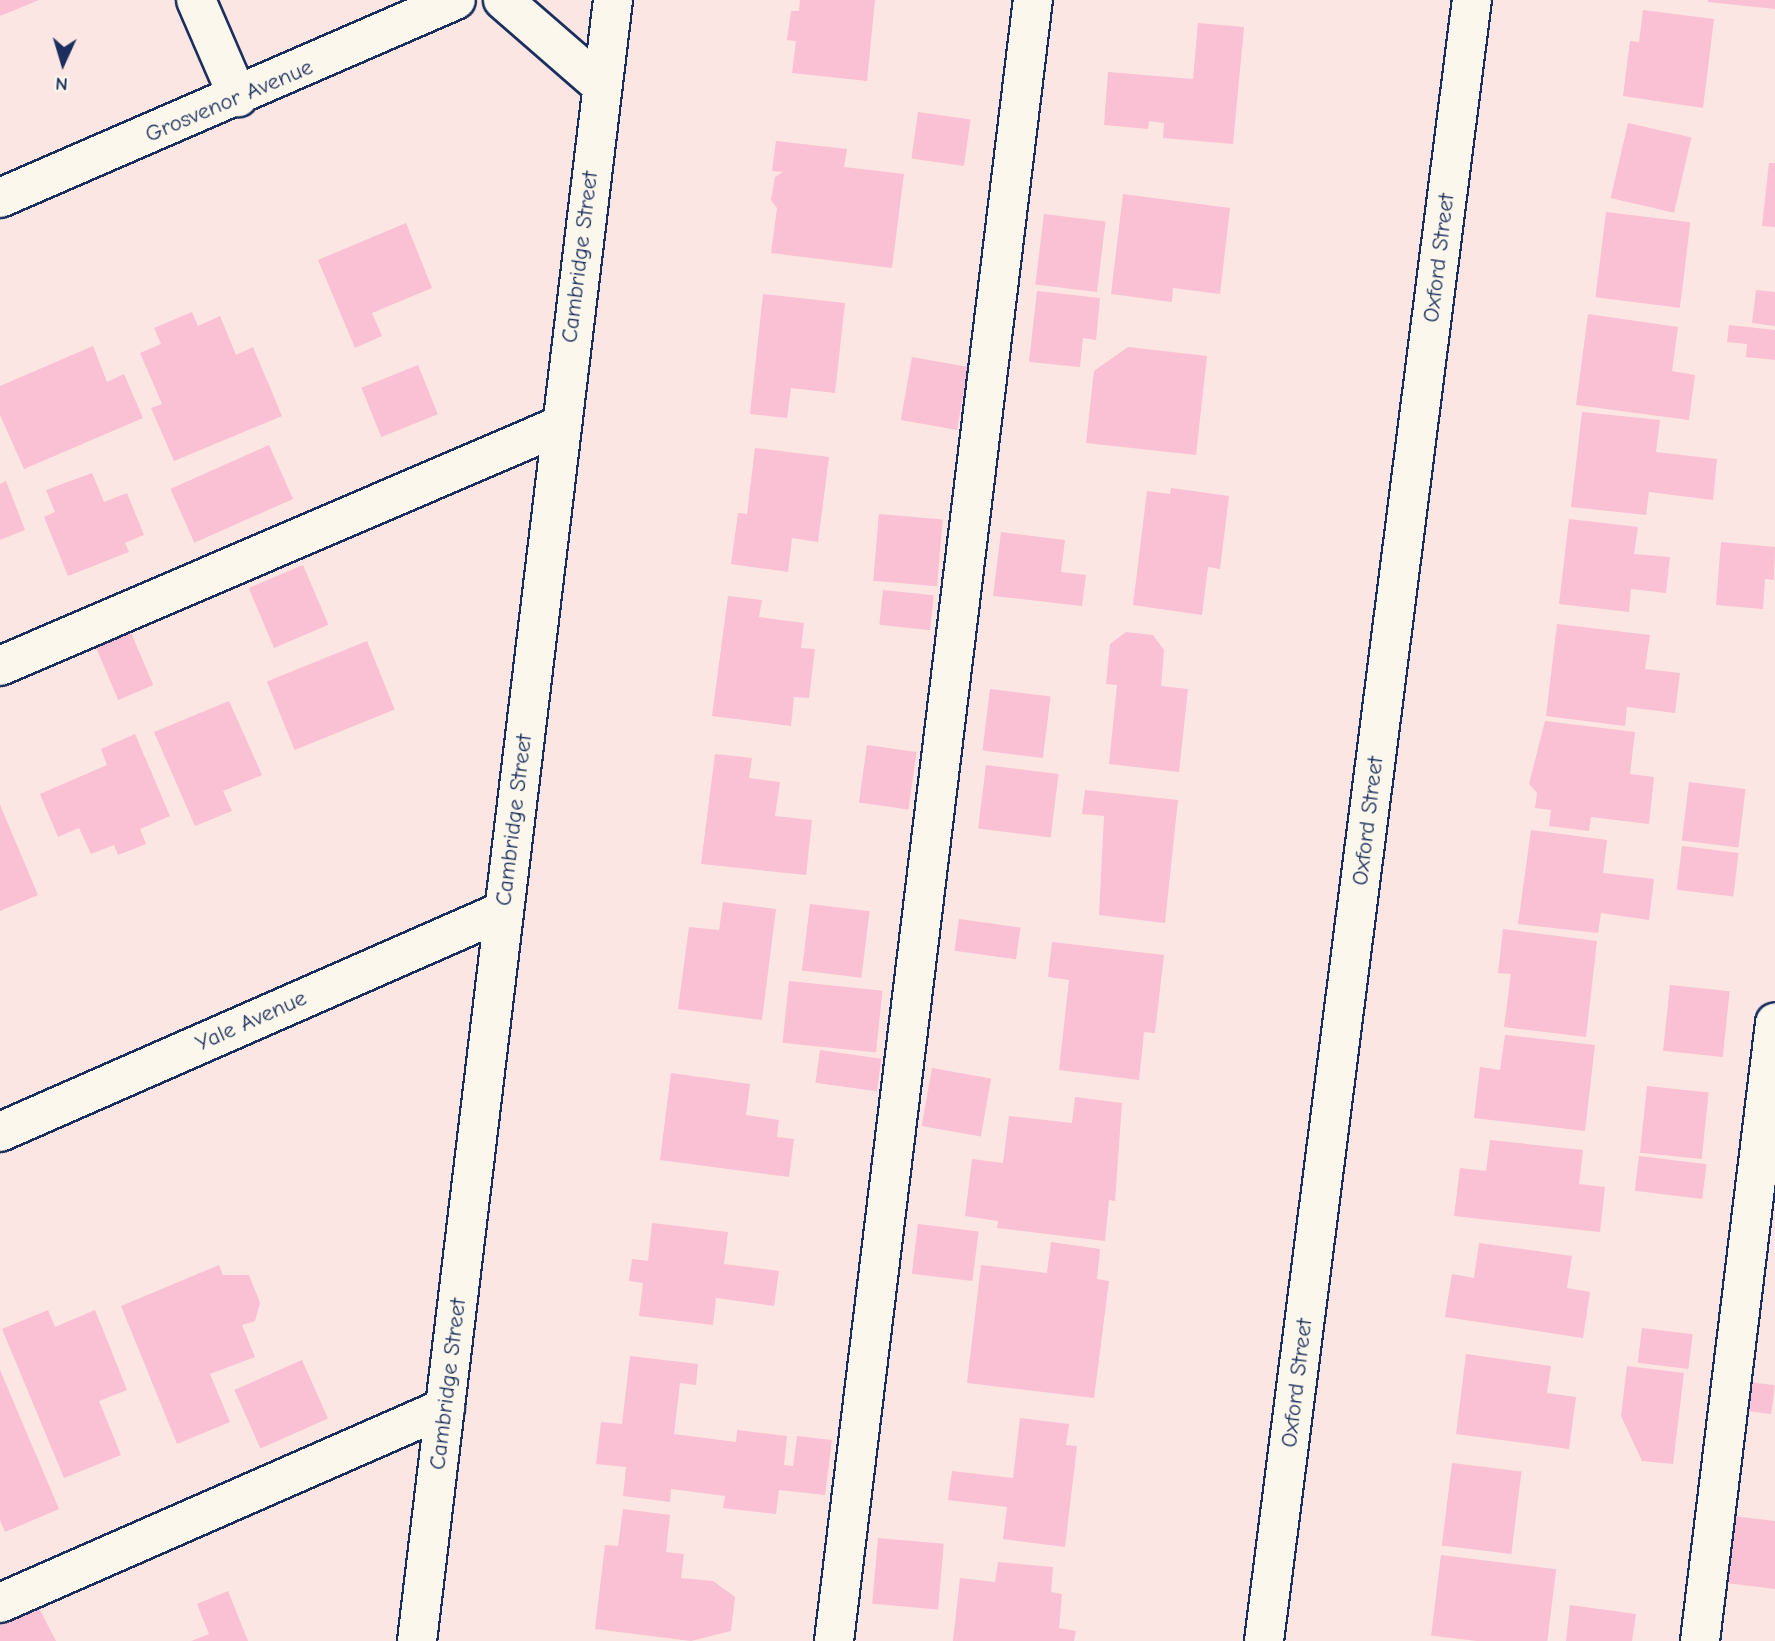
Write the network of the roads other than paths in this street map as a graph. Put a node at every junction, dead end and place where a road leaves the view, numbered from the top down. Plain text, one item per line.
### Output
1 (196, 0) edge
2 (456, 0) edge
3 (503, 0) edge
4 (613, 0) edge
5 (1033, 0) edge
6 (1472, 0) edge
7 (602, 86) junction
8 (238, 97) junction
9 (0, 198) edge
10 (559, 426) junction
11 (0, 666) edge
12 (503, 911) junction
13 (1775, 1023) edge
14 (0, 1132) edge
15 (446, 1408) junction
16 (0, 1603) edge
17 (417, 1641) edge
18 (834, 1641) edge
19 (1264, 1641) edge
20 (1700, 1641) edge

1 - 8 street
2 - 8 street, Grosvenor Avenue
3 - 7 street
4 - 7 street, Cambridge Street
5 - 18 street
6 - 19 street, Oxford Street
7 - 10 street, Cambridge Street
8 - 9 street, Grosvenor Avenue
10 - 11 street
10 - 12 street, Cambridge Street
12 - 14 street, Yale Avenue
12 - 15 street, Cambridge Street
13 - 20 street
15 - 16 street
15 - 17 street, Cambridge Street

